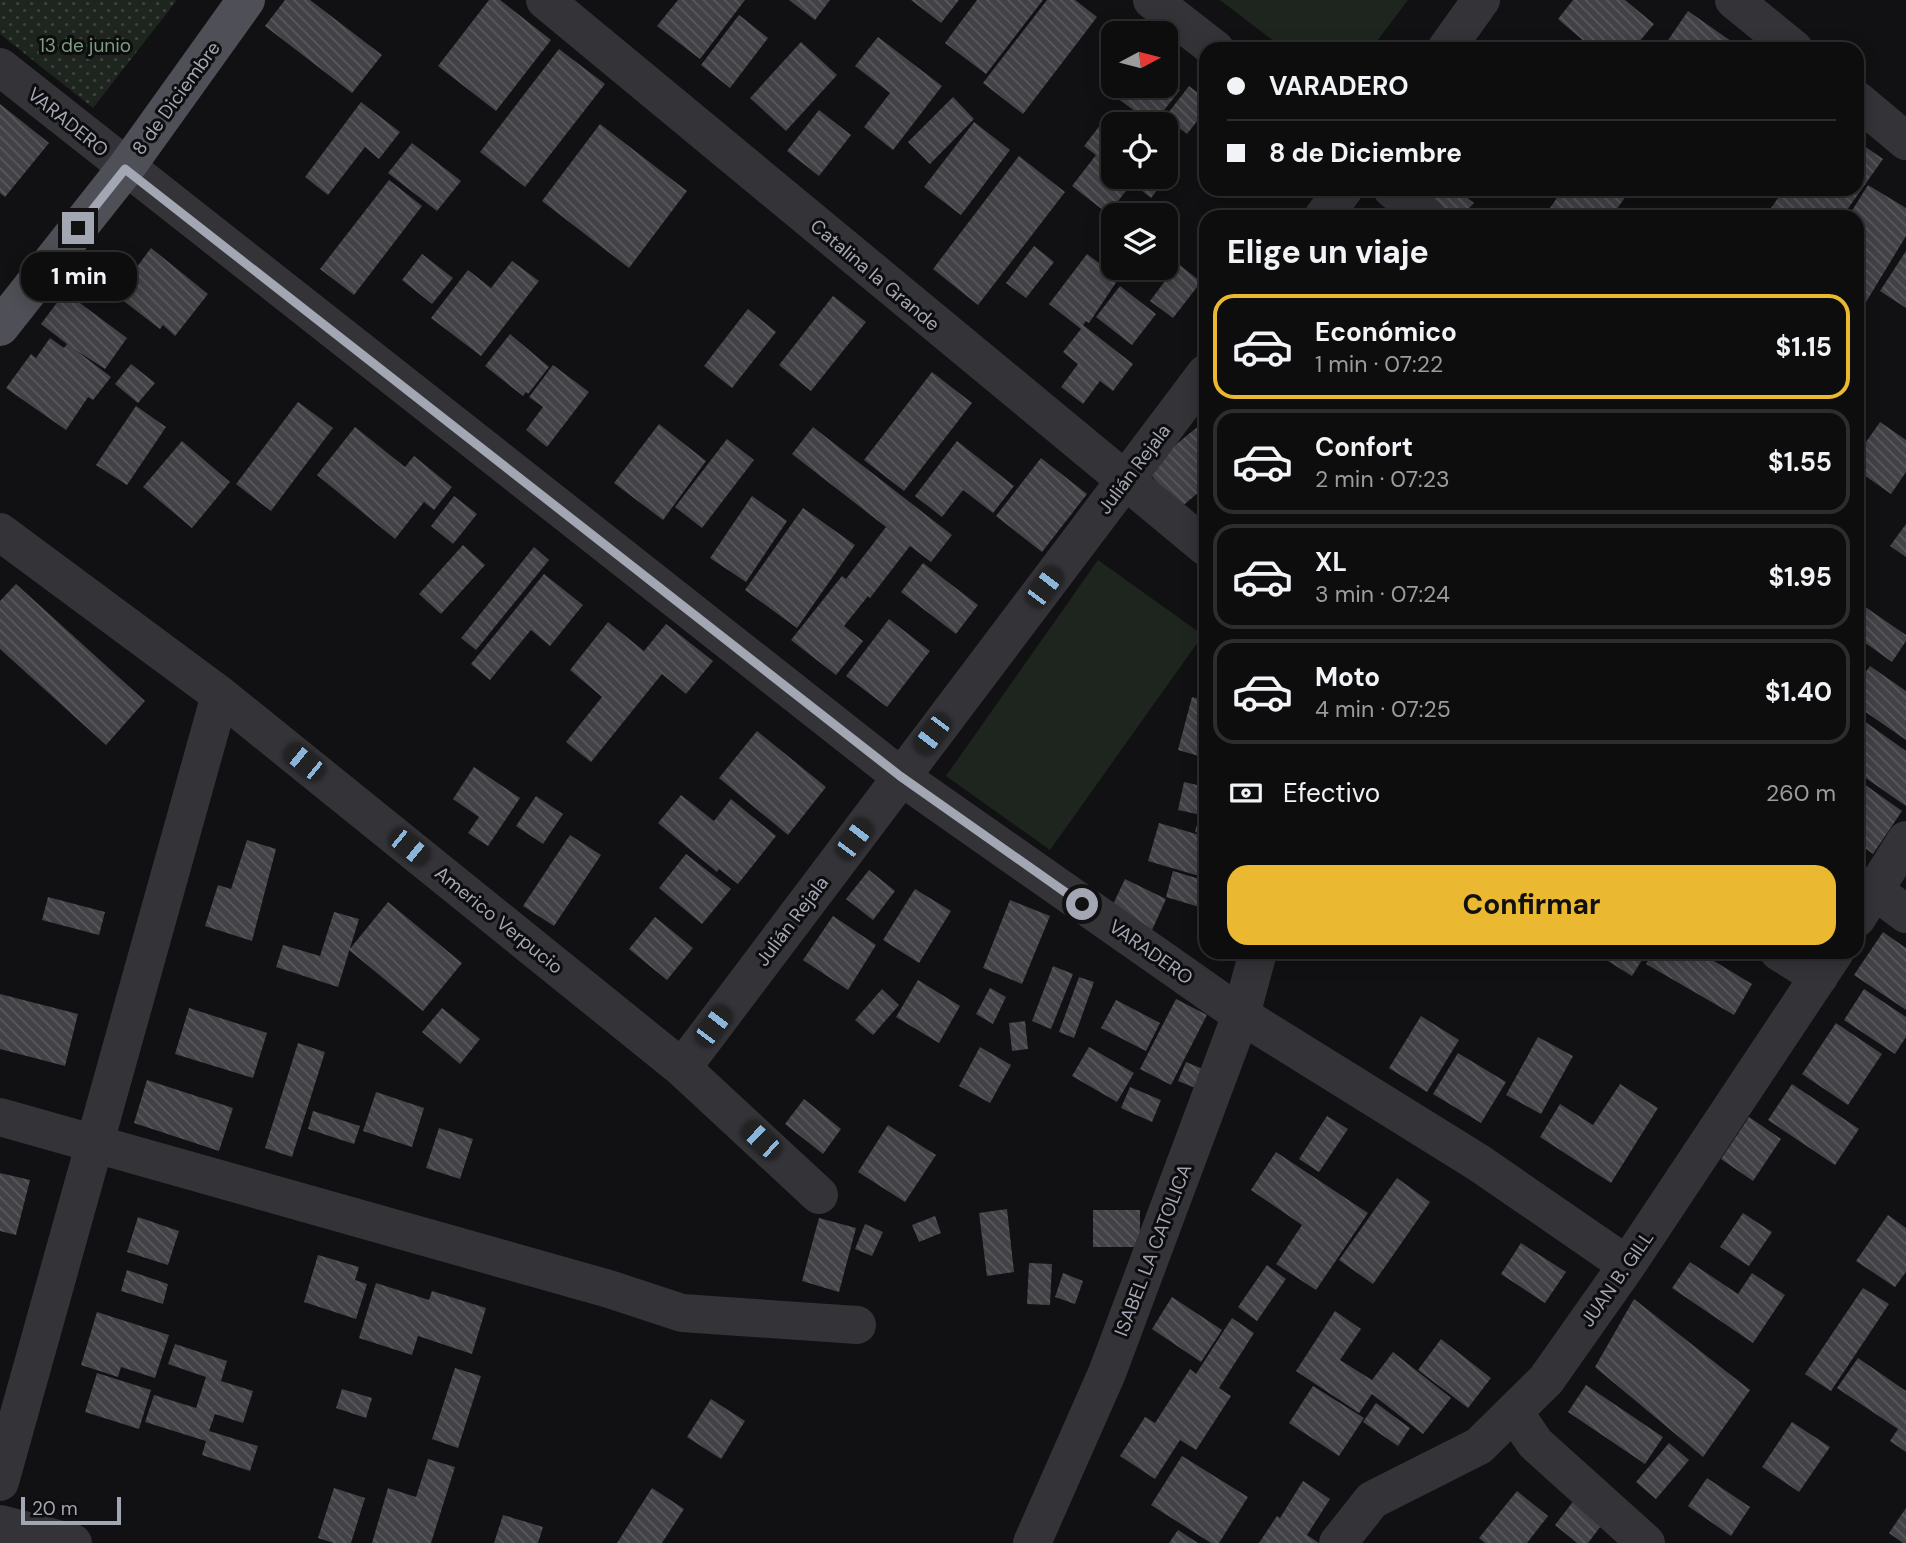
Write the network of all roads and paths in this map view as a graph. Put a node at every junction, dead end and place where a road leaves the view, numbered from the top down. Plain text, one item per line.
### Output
1 (246, 0) edge
2 (545, 0) edge
3 (1152, 0) edge
4 (1481, 0) edge
5 (1734, 0) edge
6 (1206, 42) edge
7 (1451, 42) edge
8 (1785, 42) edge
9 (0, 67) edge
10 (1864, 106) edge
11 (1906, 141) edge
12 (125, 169) junction
13 (1401, 196) edge
14 (1418, 210) edge
15 (0, 327) edge
16 (1199, 382) edge
17 (1124, 482) junction
18 (0, 531) edge
19 (1199, 541) edge
20 (220, 695) junction
21 (900, 776) junction
22 (1906, 840) edge
23 (1865, 904) edge
24 (1906, 914) edge
25 (1256, 959) edge
26 (1807, 959) edge
27 (1827, 964) edge
28 (1241, 1015) junction
29 (682, 1068) junction
30 (0, 1117) edge
31 (95, 1144) junction
32 (819, 1195) dead end
33 (1627, 1265) junction
34 (857, 1325) dead end
35 (1514, 1412) junction
36 (0, 1482) edge
37 (0, 1524) edge
38 (73, 1543) edge
39 (1032, 1543) edge
40 (1338, 1543) edge
41 (1646, 1543) edge

1 - 12 main road, 8 de Diciembre
2 - 17 street, Catalina la Grande
3 - 6 street
4 - 7 street
5 - 8 street
9 - 12 street, VARADERO
10 - 11 street
12 - 15 main road, 8 de Diciembre
12 - 21 street, VARADERO
13 - 14 street
16 - 17 street, Julián Rejala
17 - 19 street, Catalina la Grande
17 - 21 street, Julián Rejala
18 - 20 street, Americo Verpucio
20 - 29 street, Americo Verpucio
20 - 31 street
21 - 28 street, VARADERO
21 - 29 street, Julián Rejala
22 - 23 street
23 - 24 street
25 - 28 street, ISABEL LA CATOLICA
26 - 27 street
27 - 33 street, JUAN B. GILL
28 - 33 street, VARADERO
28 - 39 street, ISABEL LA CATOLICA
29 - 32 street, Americo Verpucio
30 - 31 street
31 - 34 street
31 - 36 street
33 - 35 street, JUAN B. GILL
35 - 40 street, JUAN B. GILL
35 - 41 street
37 - 38 street

